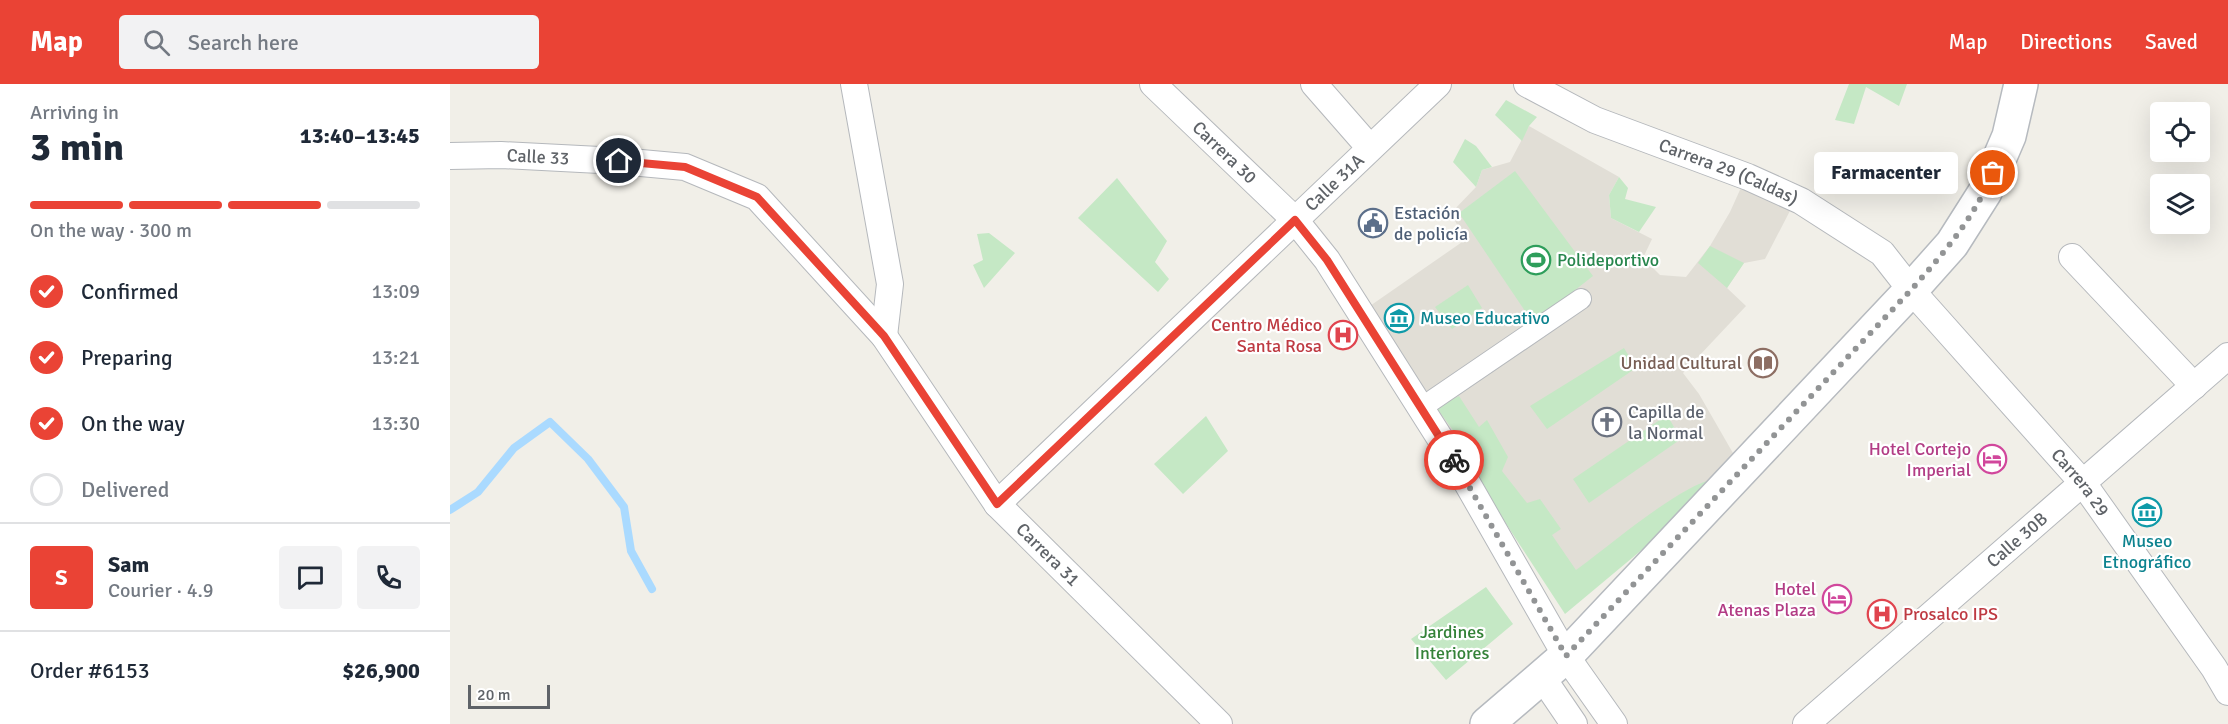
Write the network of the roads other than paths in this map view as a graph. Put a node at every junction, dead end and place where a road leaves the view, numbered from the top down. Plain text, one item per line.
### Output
1 (854, 84) edge
2 (1153, 84) edge
3 (1314, 84) edge
4 (1438, 84) edge
5 (1527, 84) edge
6 (2021, 84) edge
7 (1370, 148) junction
8 (450, 156) edge
9 (1295, 220) junction
10 (2072, 257) dead end
11 (1911, 290) junction
12 (1581, 300) dead end
13 (884, 336) junction
14 (2228, 356) edge
15 (2194, 386) junction
16 (1421, 408) junction
17 (2083, 483) junction
18 (997, 504) junction
19 (1554, 666) junction
20 (2228, 692) edge
21 (1219, 724) edge
22 (1487, 724) edge
23 (1574, 724) edge
24 (1614, 724) edge
25 (1806, 724) edge

1 - 13 street
2 - 9 street, Carrera 30
3 - 7 street
4 - 7 street, Calle 31A
5 - 11 street, Carrera 29 (Caldas)
6 - 11 main road
7 - 9 street, Calle 31A
8 - 13 street, Calle 33
9 - 16 street, Carrera 30
9 - 18 street, Calle 31A
10 - 15 street
11 - 17 street, Carrera 29
11 - 19 main road
12 - 16 street
13 - 18 street, Carrera 31
14 - 15 street, Calle 30B
15 - 17 street, Calle 30B
16 - 19 street, Carrera 30
17 - 20 street, Carrera 29
17 - 25 street, Calle 30B
18 - 21 street, Carrera 31
19 - 22 main road
19 - 23 street
19 - 24 street

